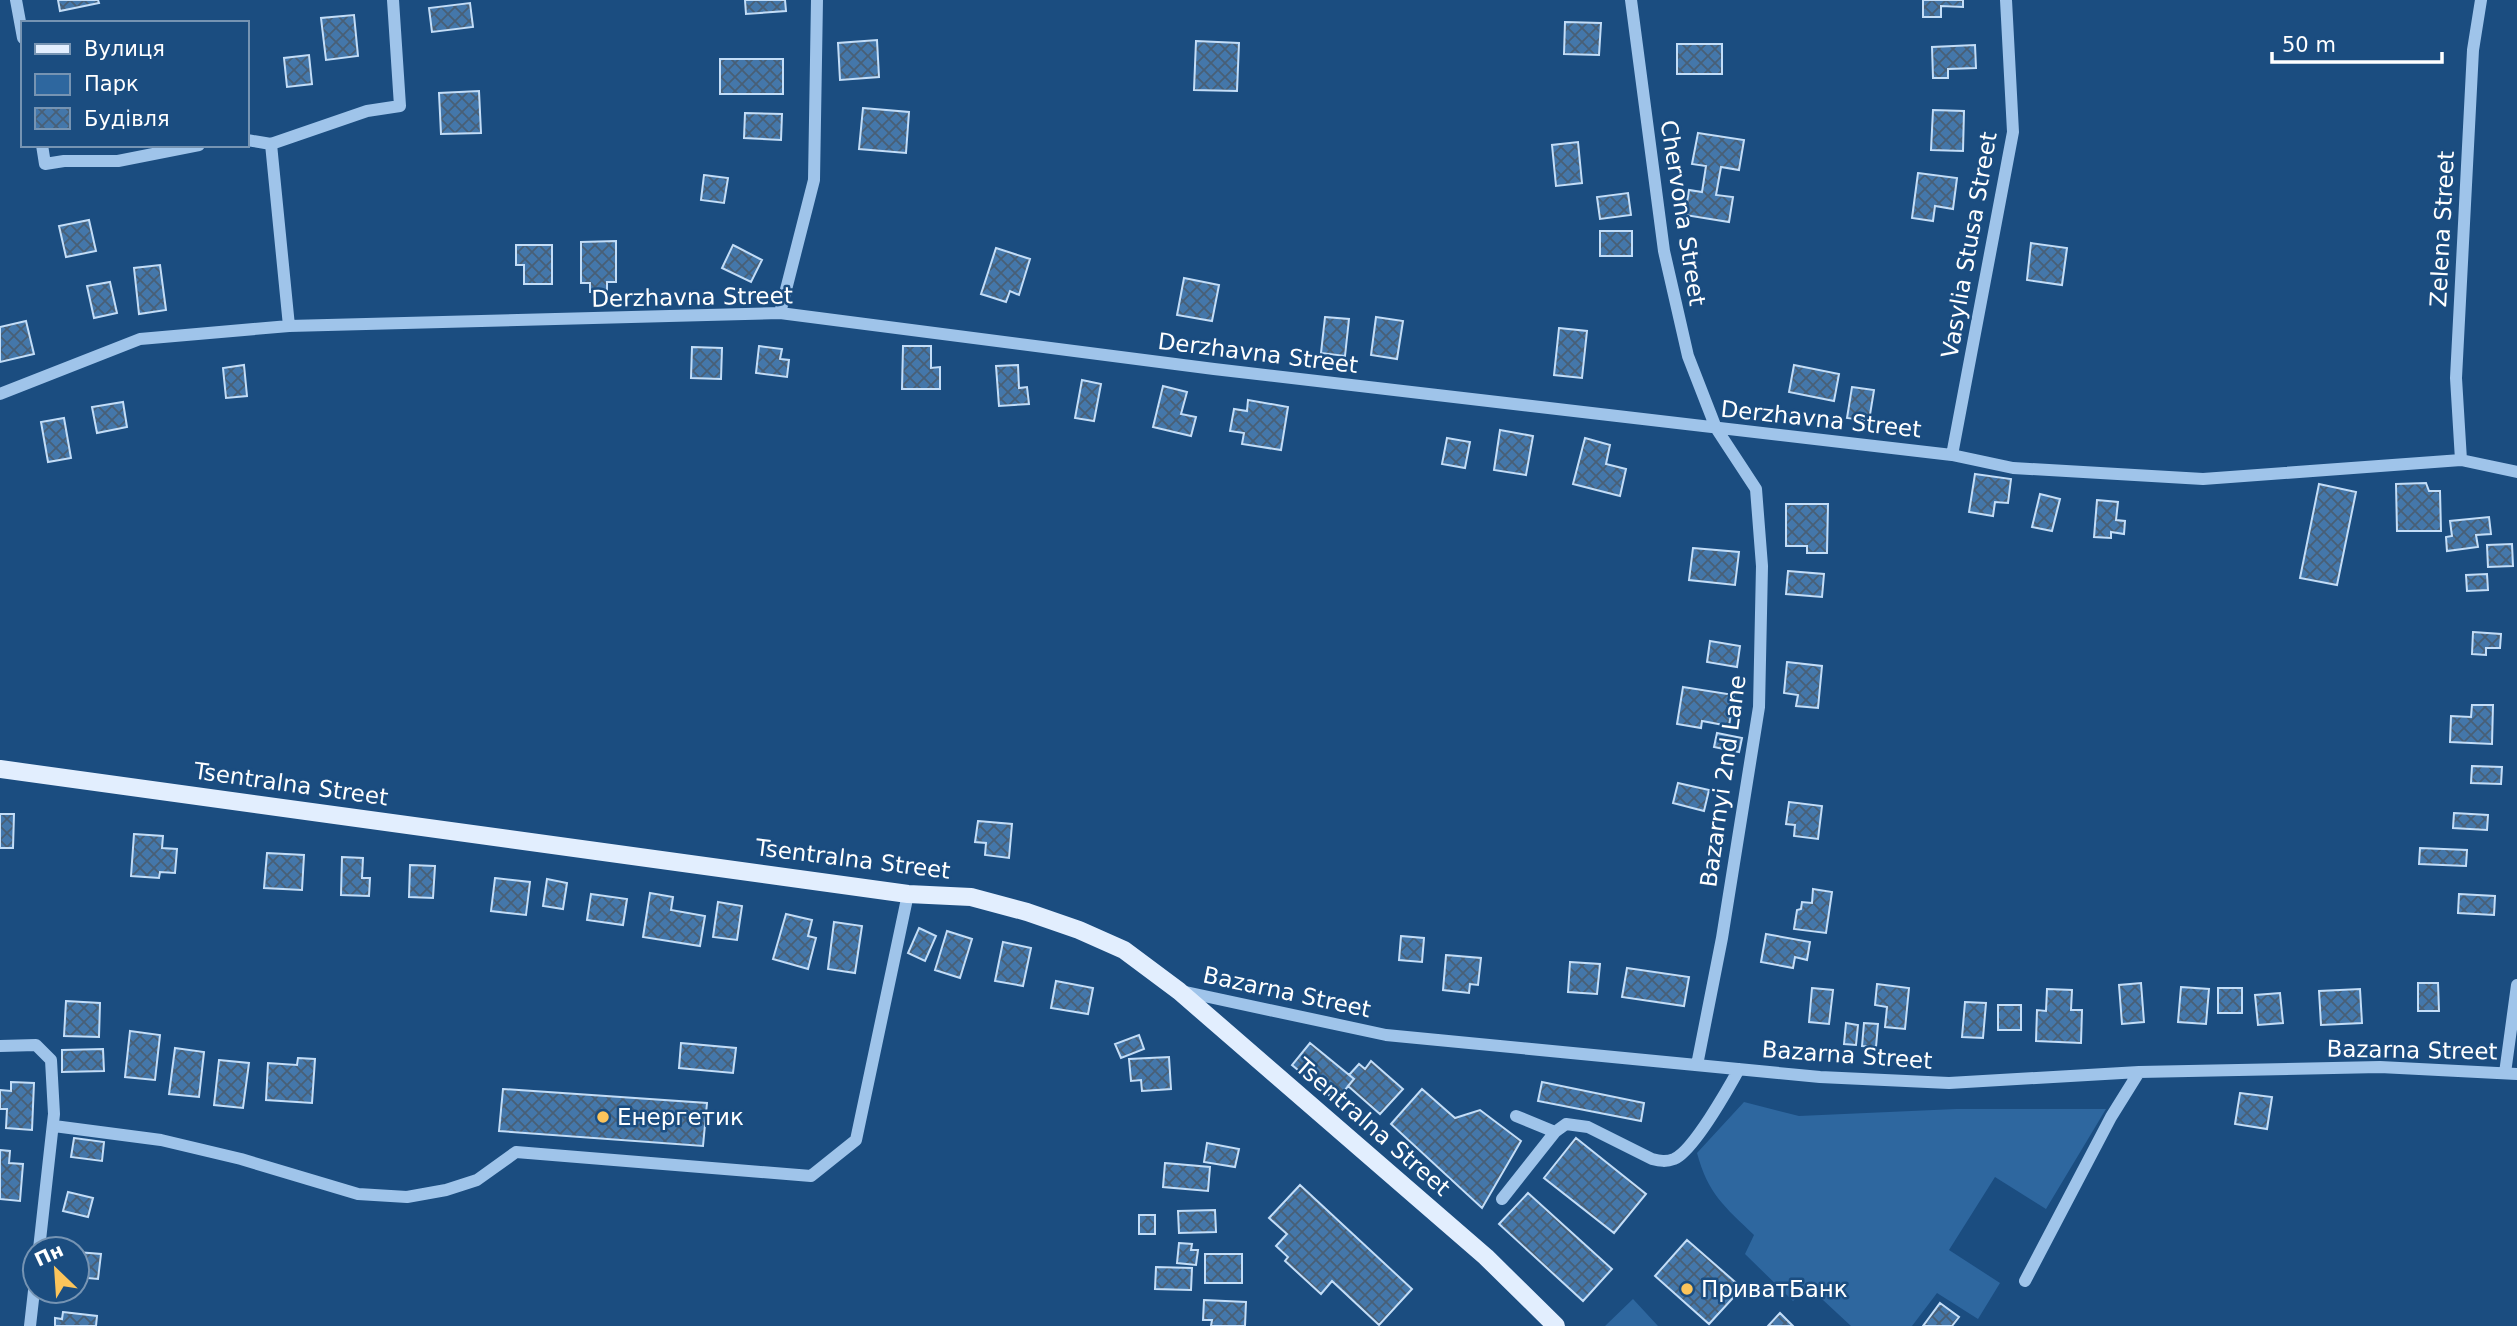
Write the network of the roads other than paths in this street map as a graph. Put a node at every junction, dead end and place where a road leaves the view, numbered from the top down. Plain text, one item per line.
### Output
1 (16, 0) edge
2 (393, 0) edge
3 (817, 0) edge
4 (1631, 0) edge
5 (2006, 0) edge
6 (2481, 0) edge
7 (21, 27) edge
8 (248, 140) edge
9 (271, 144) junction
10 (42, 147) edge
11 (189, 147) edge
12 (780, 313) junction
13 (289, 326) junction
14 (0, 394) edge
15 (1716, 428) junction
16 (1952, 455) junction
17 (2461, 460) junction
18 (2517, 472) edge
19 (0, 769) edge
20 (908, 894) junction
21 (2517, 985) edge
22 (1179, 991) junction
23 (0, 1046) edge
24 (1697, 1065) junction
25 (1739, 1069) junction
26 (2139, 1072) junction
27 (2511, 1073) edge
28 (1516, 1116) dead end
29 (54, 1126) junction
30 (1555, 1132) junction
31 (1502, 1199) dead end
32 (41, 1235) edge
33 (2025, 1280) dead end
34 (32, 1305) edge
35 (30, 1326) edge
36 (1556, 1326) edge

1 - 7 street
2 - 9 street
3 - 12 street
4 - 15 street, Chervona Street
5 - 16 street, Vasylia Stusa Street
6 - 17 street, Zelena Street
8 - 9 street
9 - 13 street
10 - 11 street
12 - 13 street, Derzhavna Street
12 - 15 street, Derzhavna Street
13 - 14 street, Derzhavna Street
15 - 16 street, Derzhavna Street
15 - 24 street, Bazarnyi 2nd Lane
16 - 17 street, Derzhavna Street
17 - 18 street, Derzhavna Street
19 - 20 main road, Tsentralna Street
20 - 22 main road, Tsentralna Street
20 - 29 street
21 - 27 street
22 - 24 street, Bazarna Street
22 - 36 main road, Tsentralna Street
23 - 29 street
24 - 25 street, Bazarna Street
25 - 26 street, Bazarna Street
25 - 30 street
26 - 27 street, Bazarna Street
26 - 33 street
28 - 30 street
29 - 32 street
30 - 31 street
34 - 35 street

